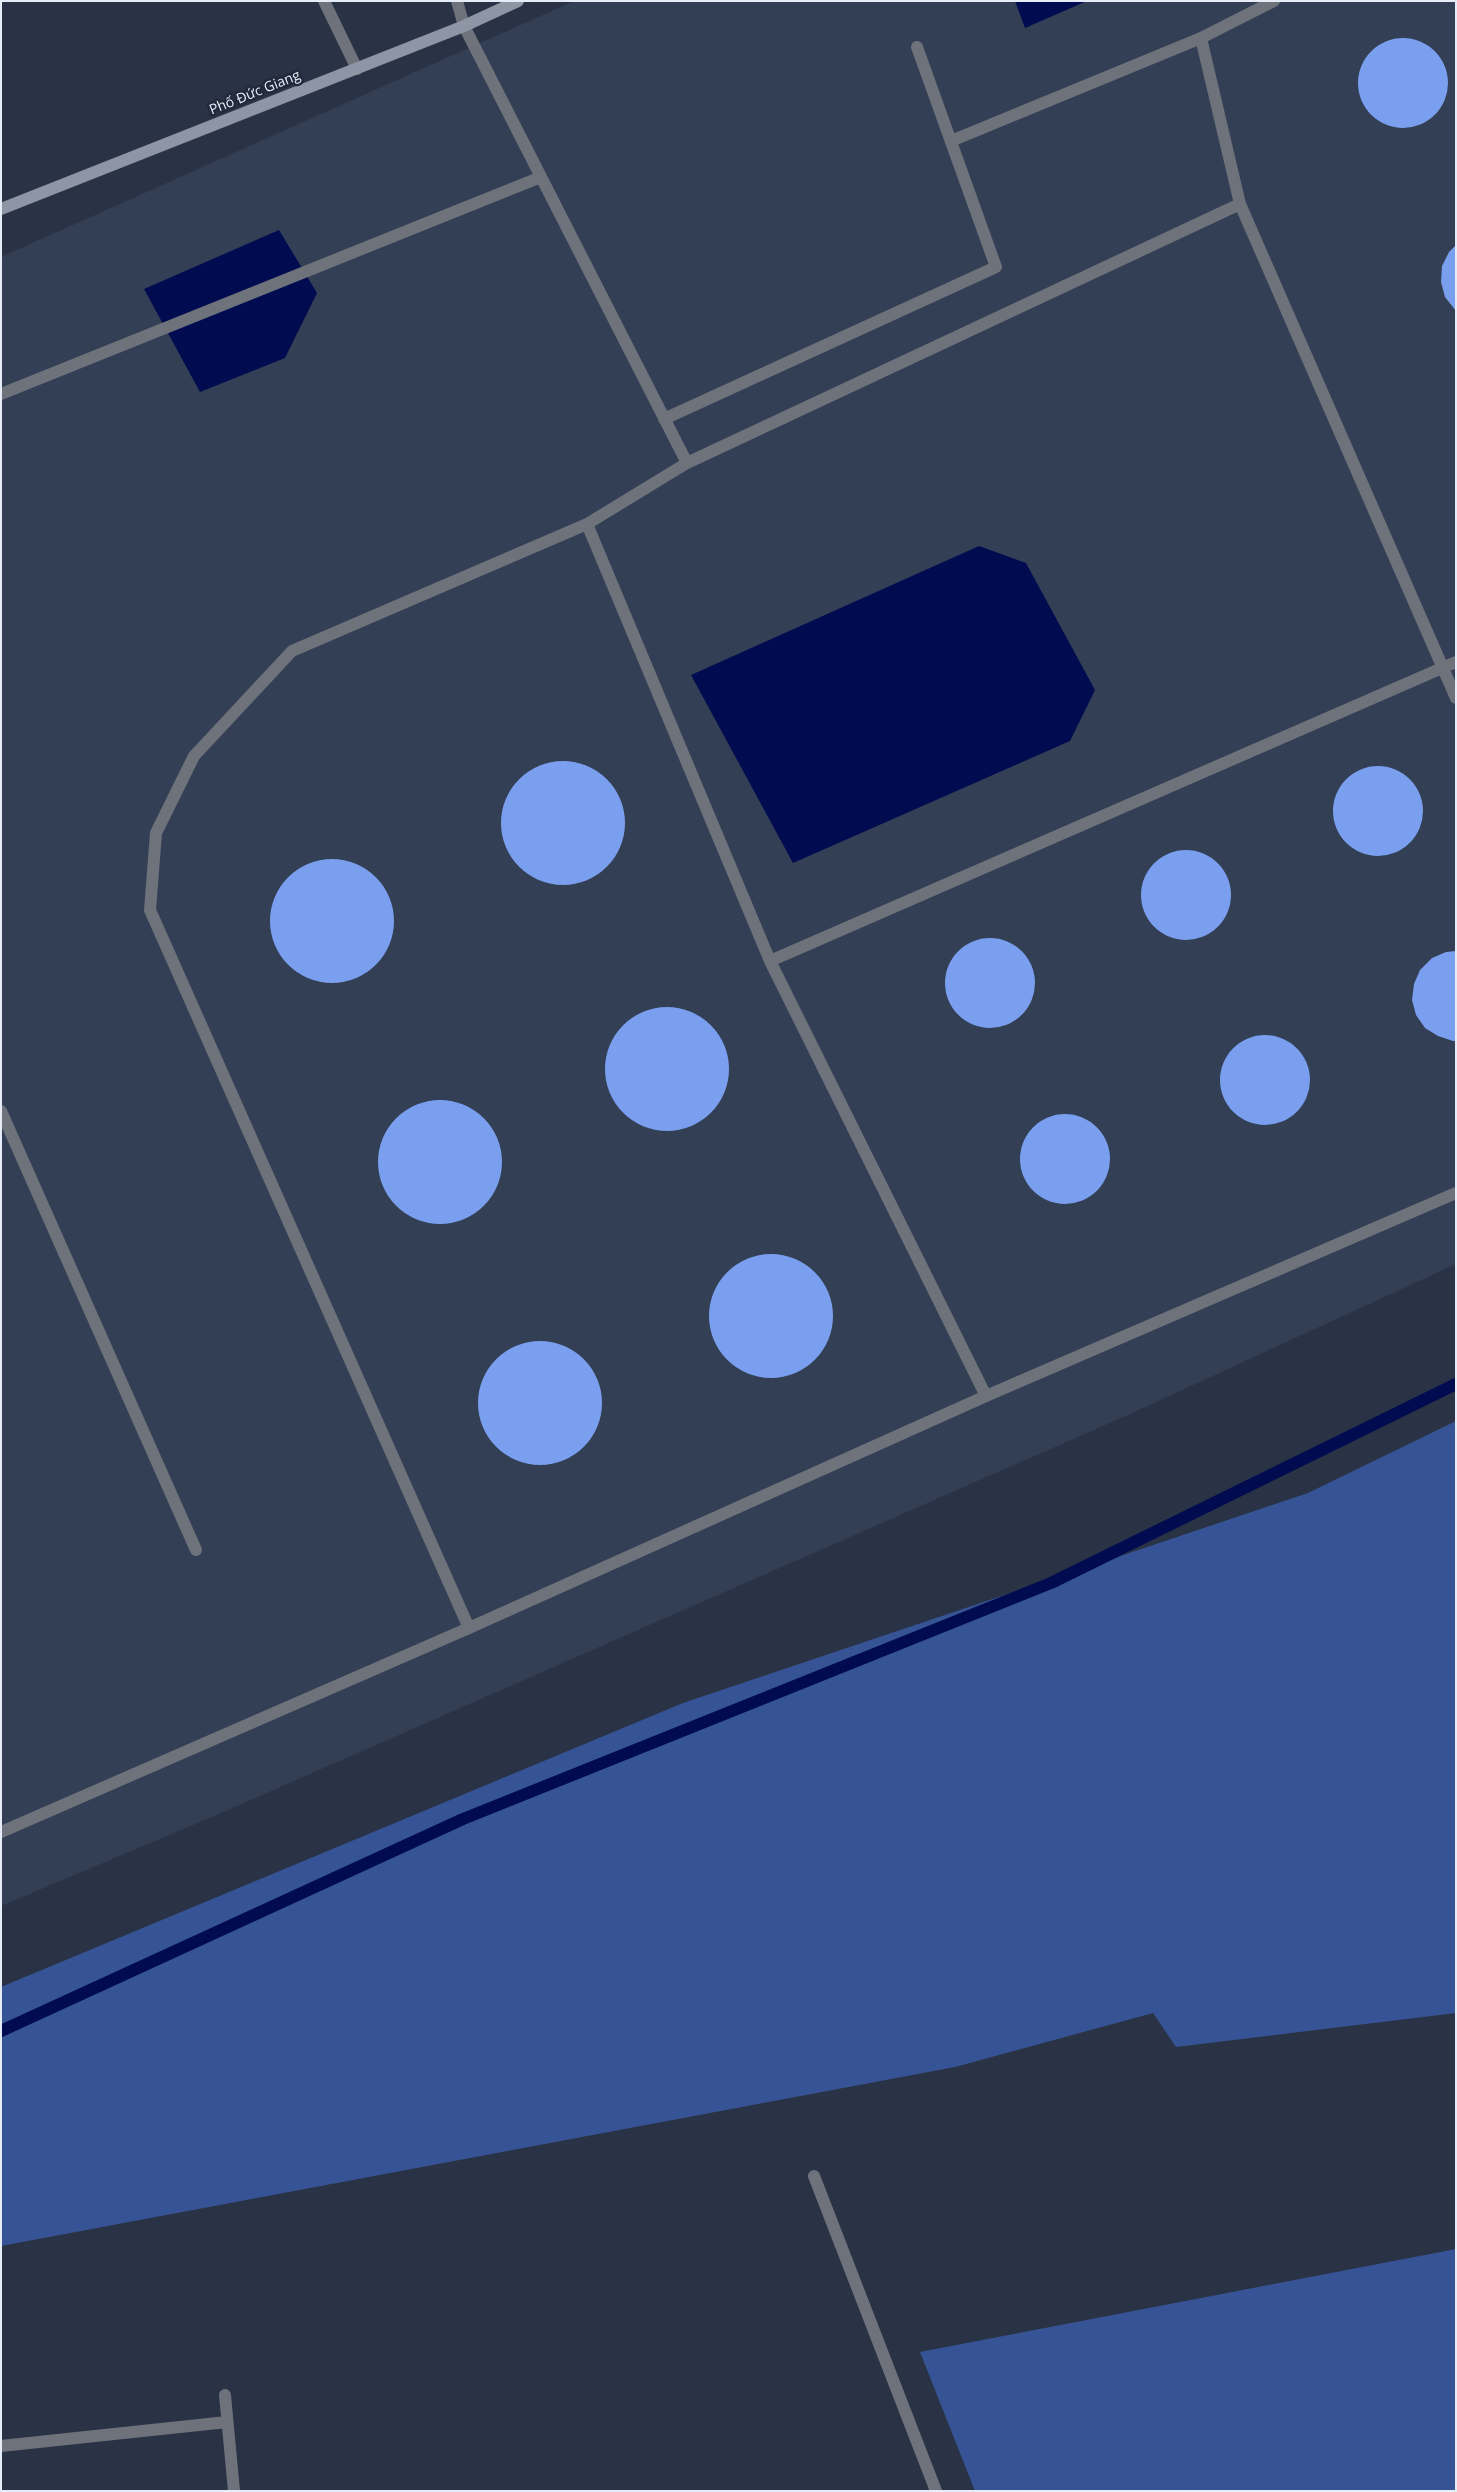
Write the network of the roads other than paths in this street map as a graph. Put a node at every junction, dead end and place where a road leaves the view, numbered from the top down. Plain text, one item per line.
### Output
1 (324, 1) edge
2 (457, 1) edge
3 (518, 1) edge
4 (1274, 1) edge
5 (464, 26) junction
6 (1201, 38) junction
7 (917, 47) dead end
8 (357, 69) junction
9 (951, 141) junction
10 (541, 177) junction
11 (1240, 204) junction
12 (1, 209) edge
13 (1, 394) edge
14 (664, 419) junction
15 (687, 463) junction
16 (587, 524) junction
17 (1456, 662) edge
18 (1442, 668) junction
19 (1456, 698) edge
20 (770, 961) junction
21 (1, 1111) edge
22 (1456, 1193) edge
23 (986, 1396) junction
24 (196, 1550) dead end
25 (469, 1628) junction
26 (1, 1832) edge
27 (814, 2176) dead end
28 (224, 2396) dead end
29 (227, 2422) junction
30 (1, 2446) edge
31 (234, 2491) edge
32 (936, 2491) edge

1 - 8 street
2 - 5 street
3 - 5 street, Phố Đức Giang
4 - 6 street
5 - 8 street, Phố Đức Giang
5 - 10 street
6 - 9 street
6 - 11 street
7 - 9 street
8 - 12 street, Phố Đức Giang
9 - 14 street
10 - 13 street
10 - 14 street
11 - 15 street
11 - 18 street
14 - 15 street
15 - 16 street
16 - 20 street
16 - 25 street
17 - 18 street
18 - 19 street
18 - 20 street
20 - 23 street
21 - 24 street
22 - 23 street
23 - 25 street
25 - 26 street
27 - 32 street
28 - 29 street
29 - 30 street
29 - 31 street

